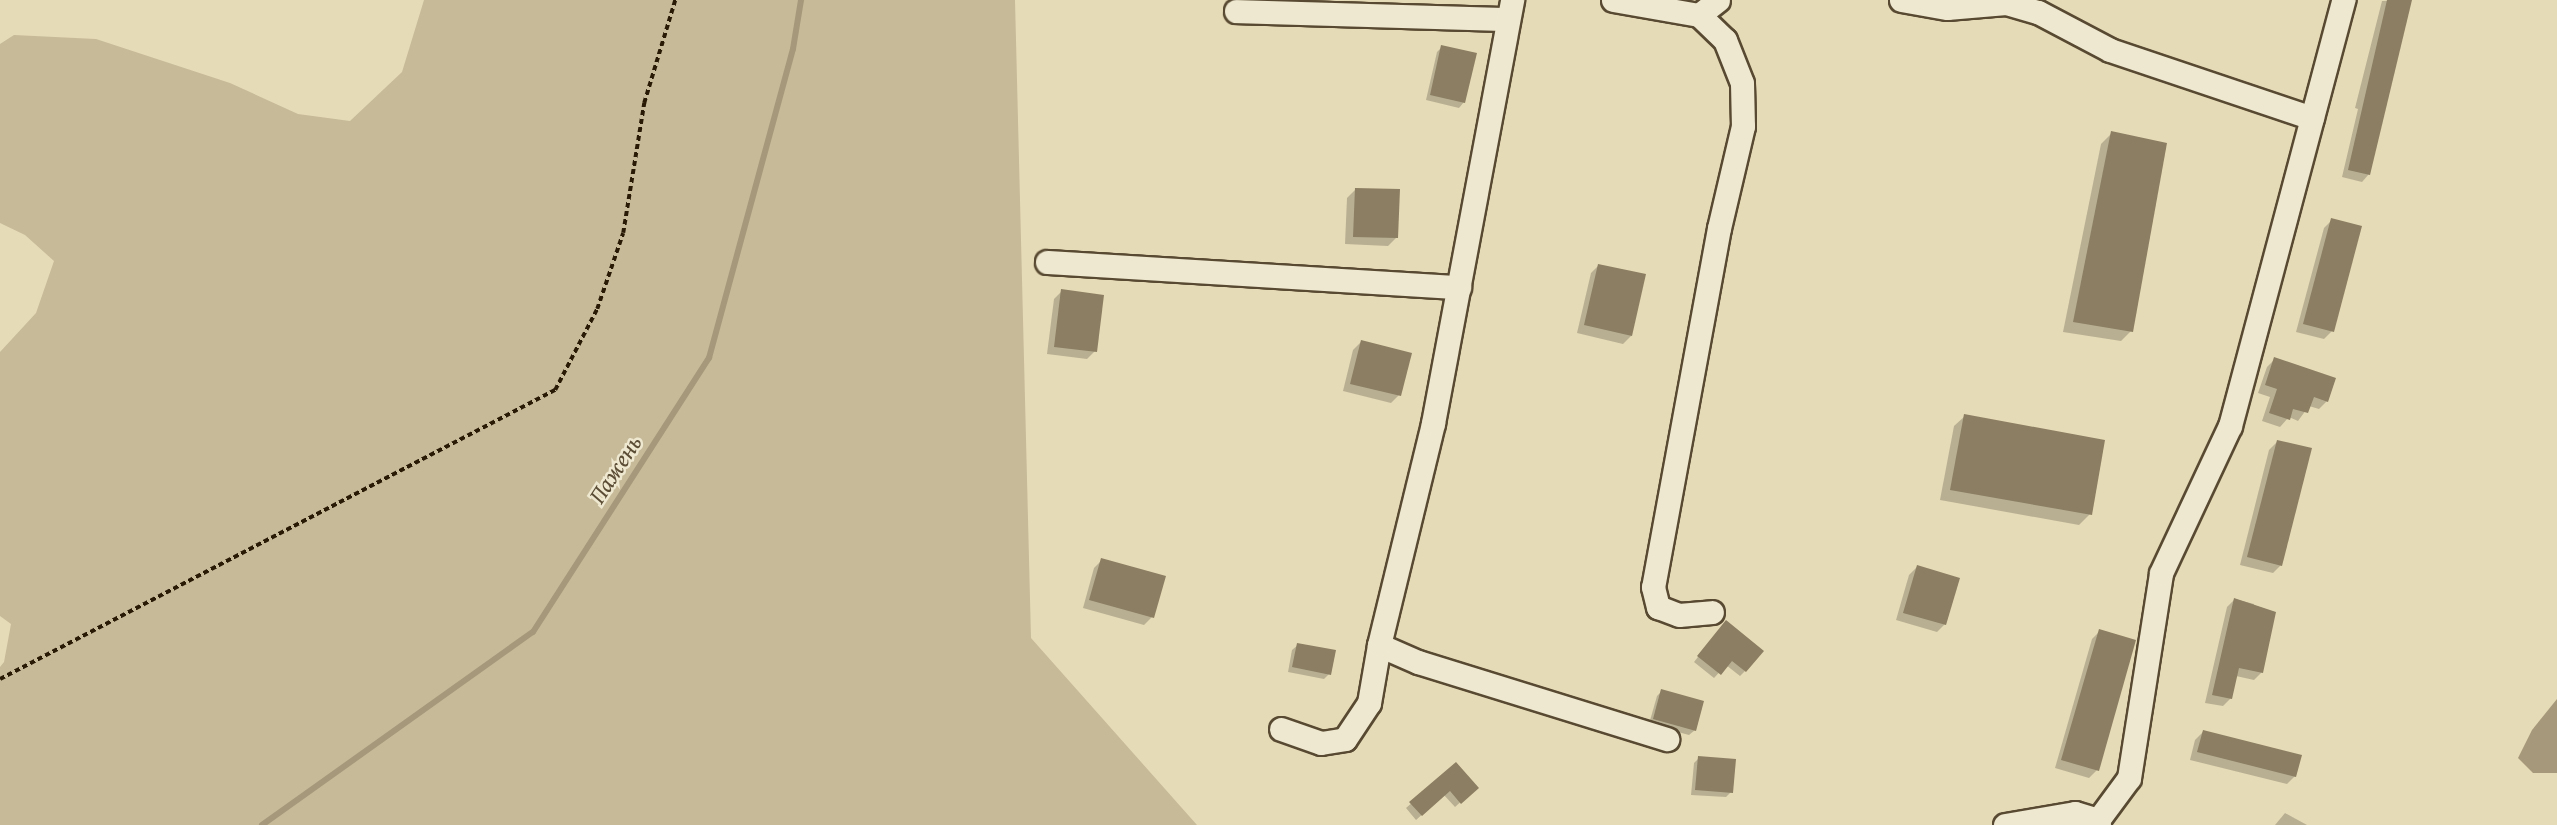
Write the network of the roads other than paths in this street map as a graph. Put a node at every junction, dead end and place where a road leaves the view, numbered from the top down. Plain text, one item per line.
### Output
1 (1613, 0) edge
2 (1718, 0) edge
3 (1901, 0) edge
4 (2343, 0) edge
5 (1510, 10) edge
6 (1236, 11) dead end
7 (1699, 15) junction
8 (2312, 118) junction
9 (1047, 262) dead end
10 (1459, 287) junction
11 (1712, 612) dead end
12 (1379, 645) junction
13 (1281, 729) dead end
14 (1667, 738) dead end
15 (2099, 822) edge
16 (2006, 825) edge

1 - 7 street
2 - 7 street
3 - 8 street
4 - 8 street
5 - 6 street
5 - 10 street
7 - 11 street
8 - 15 street
9 - 10 street
10 - 12 street
12 - 13 street
12 - 14 street
15 - 16 street

